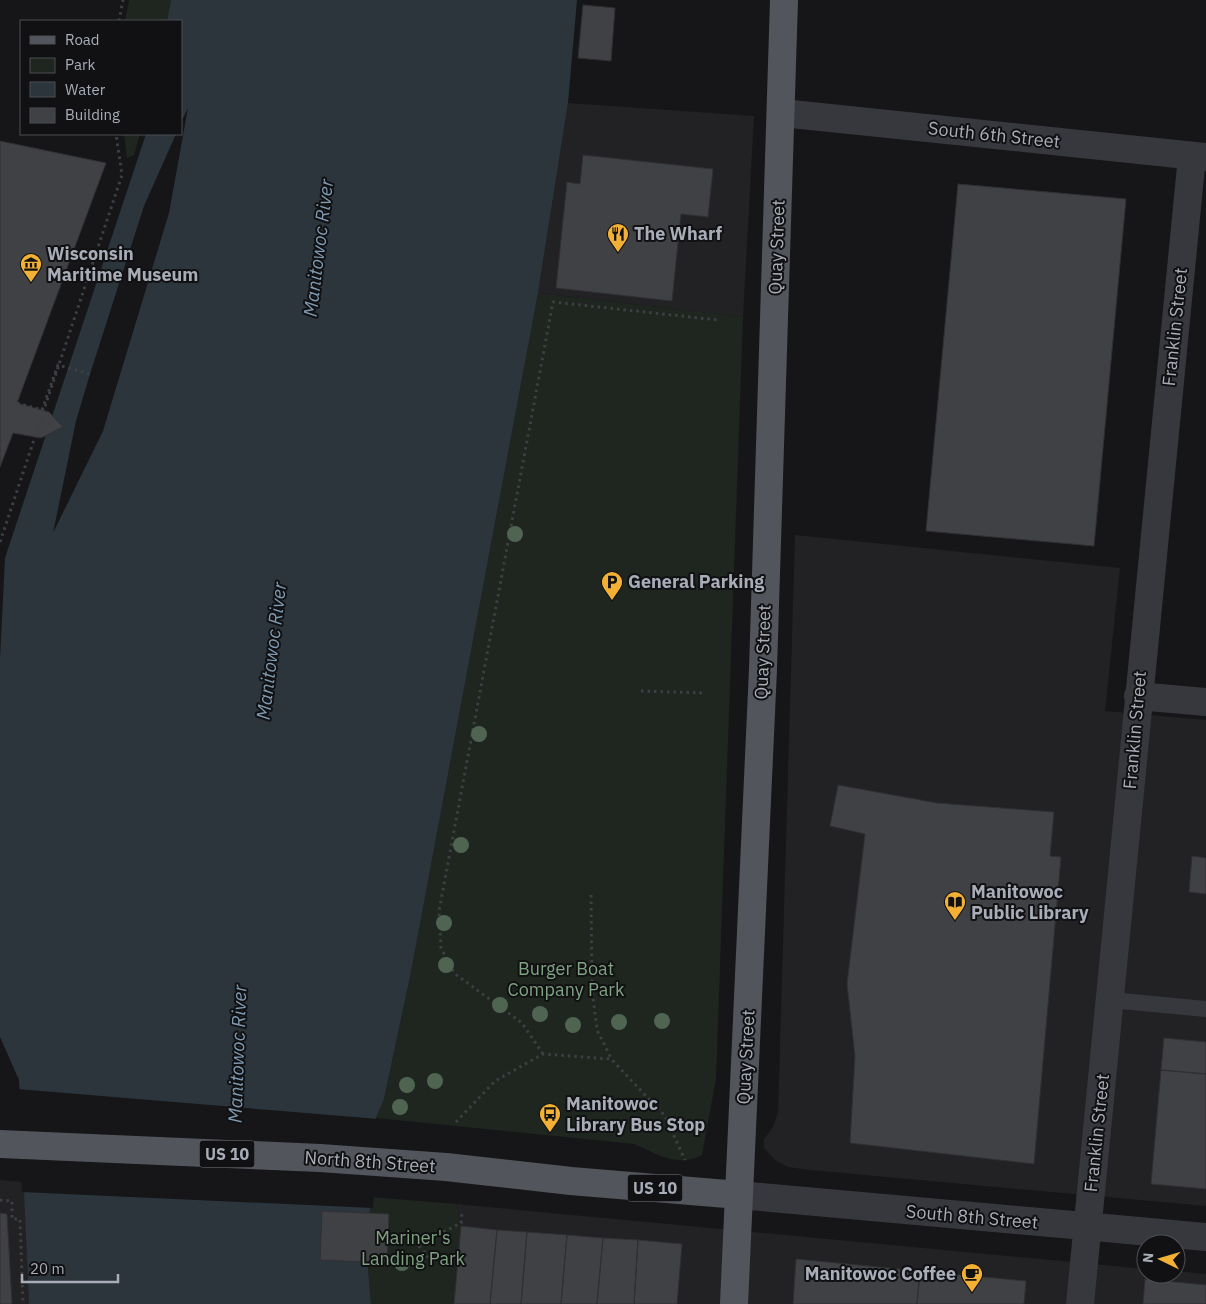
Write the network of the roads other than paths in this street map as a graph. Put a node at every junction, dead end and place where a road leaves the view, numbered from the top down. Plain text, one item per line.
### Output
1 (784, 0) edge
2 (782, 114) junction
3 (1199, 156) edge
4 (1138, 696) junction
5 (1206, 702) edge
6 (1111, 1000) junction
7 (1206, 1009) edge
8 (2, 1144) edge
9 (739, 1195) junction
10 (1088, 1227) junction
11 (1206, 1237) edge
12 (734, 1304) edge
13 (1080, 1304) edge

1 - 2 main road, Quay Street
2 - 3 street, South 6th Street
2 - 9 main road, Quay Street
3 - 4 street, Franklin Street
4 - 5 street
4 - 6 street, Franklin Street
6 - 7 lane
6 - 10 street, Franklin Street
8 - 9 main road, North 8th Street / US 10
9 - 10 street, South 8th Street
9 - 12 main road, Quay Street
10 - 11 street, South 8th Street
10 - 13 street, Franklin Street

